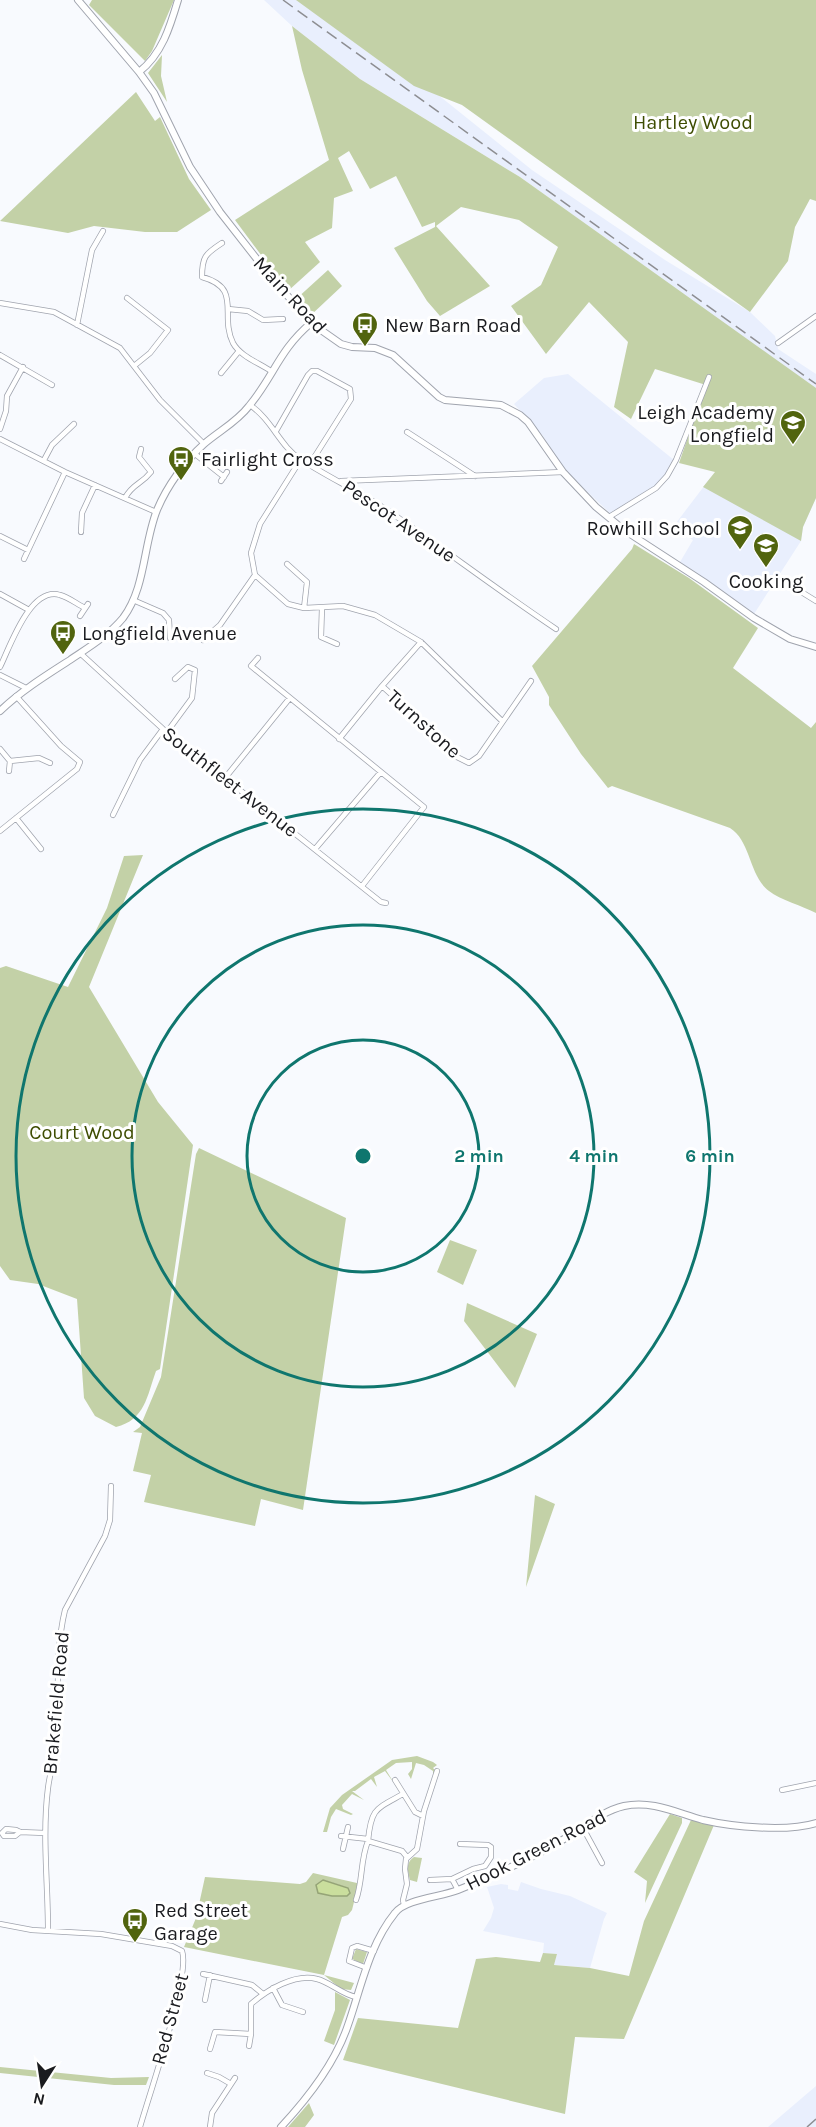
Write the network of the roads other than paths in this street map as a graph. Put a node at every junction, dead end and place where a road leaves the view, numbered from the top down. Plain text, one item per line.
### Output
1 (78, 0) edge
2 (178, 0) edge
3 (139, 72) junction
4 (102, 231) dead end
5 (222, 243) dead end
6 (127, 298) dead end
7 (0, 303) edge
8 (228, 309) junction
9 (816, 316) edge
10 (283, 319) dead end
11 (311, 323) junction
12 (77, 325) junction
13 (778, 343) dead end
14 (239, 351) junction
15 (0, 356) edge
16 (134, 366) junction
17 (23, 367) junction
18 (271, 371) junction
19 (221, 373) dead end
20 (709, 377) dead end
21 (52, 385) dead end
22 (250, 405) junction
23 (74, 424) dead end
24 (0, 429) edge
25 (276, 431) junction
26 (407, 432) dead end
27 (0, 439) edge
28 (204, 444) junction
29 (141, 449) dead end
30 (195, 454) junction
31 (301, 459) junction
32 (44, 460) junction
33 (310, 464) junction
34 (65, 472) junction
35 (563, 472) junction
36 (475, 476) junction
37 (224, 477) dead end
38 (341, 482) junction
39 (95, 485) junction
40 (125, 498) junction
41 (156, 512) junction
42 (609, 517) junction
43 (81, 532) dead end
44 (0, 536) edge
45 (28, 550) junction
46 (24, 559) dead end
47 (287, 564) dead end
48 (255, 575) junction
49 (782, 580) dead end
50 (0, 594) edge
51 (133, 600) junction
52 (816, 601) edge
53 (304, 608) junction
54 (321, 608) junction
55 (29, 610) junction
56 (80, 616) dead end
57 (556, 629) dead end
58 (163, 630) dead end
59 (170, 632) junction
60 (170, 638) dead end
61 (203, 640) dead end
62 (421, 642) junction
63 (337, 644) dead end
64 (816, 646) edge
65 (80, 653) junction
66 (258, 658) dead end
67 (0, 667) edge
68 (0, 675) edge
69 (175, 679) dead end
70 (531, 681) dead end
71 (382, 686) junction
72 (26, 688) junction
73 (16, 696) junction
74 (289, 699) junction
75 (0, 711) edge
76 (502, 722) junction
77 (165, 731) junction
78 (339, 740) junction
79 (0, 749) edge
80 (10, 761) junction
81 (50, 763) dead end
82 (9, 771) dead end
83 (380, 773) junction
84 (225, 778) junction
85 (113, 815) dead end
86 (15, 818) junction
87 (0, 831) edge
88 (41, 849) dead end
89 (315, 849) junction
90 (362, 886) junction
91 (386, 903) dead end
92 (111, 1486) dead end
93 (437, 1771) dead end
94 (395, 1780) dead end
95 (816, 1783) edge
96 (782, 1790) dead end
97 (403, 1794) junction
98 (423, 1816) junction
99 (816, 1823) edge
100 (348, 1827) dead end
101 (583, 1828) junction
102 (20, 1832) dead end
103 (45, 1833) junction
104 (343, 1837) junction
105 (368, 1840) junction
106 (460, 1844) dead end
107 (343, 1849) dead end
108 (407, 1857) junction
109 (602, 1863) dead end
110 (361, 1879) junction
111 (453, 1879) junction
112 (353, 1880) dead end
113 (430, 1880) dead end
114 (458, 1890) junction
115 (356, 1900) dead end
116 (404, 1905) junction
117 (0, 1924) edge
118 (48, 1930) junction
119 (374, 1951) junction
120 (367, 1968) junction
121 (203, 1974) dead end
122 (210, 1975) junction
123 (273, 1988) junction
124 (263, 1994) junction
125 (356, 1997) junction
126 (205, 2000) dead end
127 (303, 2012) dead end
128 (251, 2034) junction
129 (249, 2046) dead end
130 (210, 2049) dead end
131 (207, 2073) dead end
132 (213, 2075) junction
133 (235, 2078) dead end
134 (212, 2082) dead end
135 (231, 2084) junction
136 (140, 2127) edge
137 (210, 2127) edge
138 (281, 2127) edge

1 - 3 street, Main Road
2 - 3 street
3 - 11 street, Main Road
4 - 12 street
5 - 8 street
6 - 16 street
7 - 12 street
8 - 10 street
8 - 14 street
9 - 13 street
11 - 18 street
11 - 35 street, Main Road
12 - 16 street
14 - 18 street
14 - 19 street
15 - 17 street
16 - 28 street
17 - 21 street
17 - 24 street
18 - 22 street
20 - 42 street
22 - 25 street, Pescot Avenue
22 - 28 street
23 - 32 street
25 - 31 street, Pescot Avenue
25 - 33 street
26 - 36 street
27 - 32 street
28 - 30 street
29 - 40 street
30 - 37 street
30 - 41 street
31 - 33 street, Pescot Avenue
31 - 48 street
32 - 34 street
33 - 38 street, Pescot Avenue
34 - 39 street
34 - 45 street
35 - 36 street
35 - 42 street, Main Road
36 - 38 street
38 - 57 street, Pescot Avenue
39 - 40 street
39 - 43 street
40 - 41 street
41 - 51 street
42 - 64 street, Main Road
44 - 45 street
45 - 46 street
47 - 53 street
48 - 53 street
48 - 61 street
49 - 52 street
50 - 55 street
51 - 59 street
51 - 65 street
53 - 54 street
54 - 62 street
54 - 63 street
55 - 56 street
55 - 67 street
58 - 59 street
59 - 60 street
62 - 71 street
62 - 76 street
65 - 72 street
65 - 77 street, Southfleet Avenue
66 - 74 street
68 - 72 street
69 - 77 street
70 - 76 street, Turnstone
71 - 76 street, Turnstone
71 - 78 street
72 - 73 street
73 - 75 street
73 - 86 street
74 - 78 street
74 - 84 street
77 - 84 street, Southfleet Avenue
77 - 85 street
78 - 83 street
79 - 80 street
80 - 81 street
80 - 82 street
83 - 89 street
83 - 90 street
84 - 89 street, Southfleet Avenue
86 - 87 street
86 - 88 street
89 - 90 street, Southfleet Avenue
90 - 91 street, Southfleet Avenue
92 - 103 street, Brakefield Road
93 - 98 street
94 - 97 street
95 - 96 street
97 - 98 street
97 - 105 street
98 - 108 street
99 - 101 street, Hook Green Road
100 - 104 street
101 - 109 street
101 - 114 street, Hook Green Road
102 - 103 street
103 - 118 street, Brakefield Road
104 - 105 street
104 - 107 street
105 - 108 street
105 - 110 street
106 - 111 street
108 - 116 street
110 - 112 street
110 - 115 street
111 - 113 street
111 - 114 street
114 - 116 street, Hook Green Road
116 - 119 street
117 - 118 street, Red Street
118 - 136 street, Red Street
119 - 120 street
119 - 120 street
120 - 125 street
121 - 122 street
122 - 124 street
122 - 126 street
123 - 124 street
123 - 125 street
123 - 127 street
124 - 128 street
125 - 138 street
128 - 129 street
128 - 130 street
131 - 132 street
132 - 134 street
132 - 135 street
133 - 135 street
135 - 137 street

